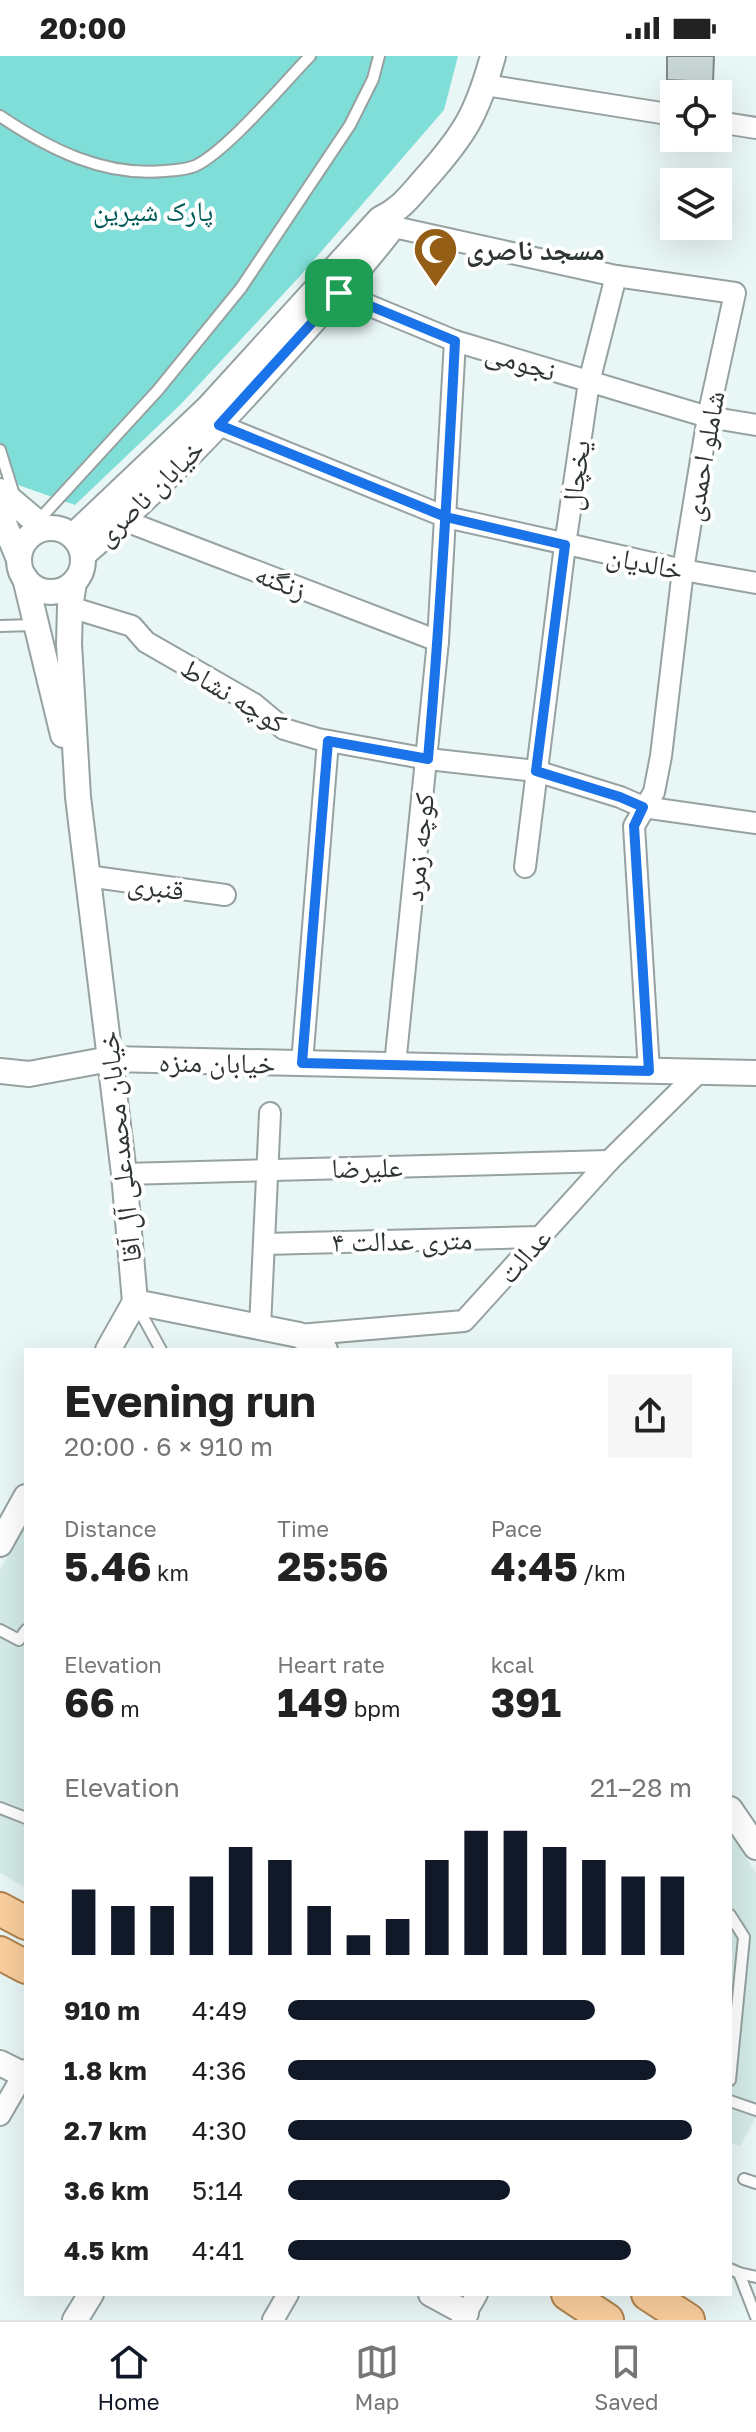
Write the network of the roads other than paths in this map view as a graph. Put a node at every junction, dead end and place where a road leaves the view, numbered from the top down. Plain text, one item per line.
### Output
1 (310, 56) edge
2 (379, 56) edge
3 (493, 56) edge
4 (485, 85) junction
5 (660, 113) edge
6 (0, 116) edge
7 (732, 124) edge
8 (756, 128) edge
9 (390, 219) junction
10 (616, 276) junction
11 (339, 293) junction
12 (455, 341) junction
13 (589, 382) junction
14 (708, 417) junction
15 (219, 425) junction
16 (756, 425) edge
17 (0, 450) edge
18 (5, 503) edge
19 (446, 517) junction
20 (123, 520) junction
21 (41, 525) junction
22 (78, 545) junction
23 (565, 545) junction
24 (22, 569) junction
25 (683, 570) junction
26 (756, 583) edge
27 (72, 595) junction
28 (36, 625) junction
29 (0, 626) edge
30 (438, 641) junction
31 (328, 741) junction
32 (428, 759) junction
33 (536, 771) junction
34 (78, 797) junction
35 (643, 807) junction
36 (756, 823) edge
37 (525, 867) dead end
38 (87, 876) junction
39 (225, 895) dead end
40 (110, 1059) junction
41 (302, 1063) junction
42 (395, 1065) junction
43 (0, 1071) edge
44 (649, 1071) junction
45 (700, 1071) junction
46 (756, 1073) edge
47 (270, 1113) dead end
48 (609, 1161) junction
49 (269, 1170) junction
50 (124, 1174) junction
51 (540, 1237) junction
52 (264, 1244) junction
53 (135, 1302) junction
54 (260, 1327) junction
55 (299, 1335) junction
56 (109, 1348) edge
57 (160, 1348) edge
58 (322, 1348) edge
59 (24, 1501) edge
60 (0, 1544) edge
61 (0, 1630) edge
62 (24, 1633) edge
63 (0, 1808) edge
64 (732, 1812) edge
65 (24, 1817) edge
66 (756, 1847) edge
67 (0, 1909) edge
68 (732, 1918) edge
69 (24, 1922) edge
70 (0, 1953) edge
71 (24, 1966) edge
72 (732, 2060) edge
73 (0, 2063) edge
74 (24, 2074) edge
75 (24, 2076) edge
76 (732, 2102) edge
77 (756, 2110) edge
78 (0, 2115) edge
79 (744, 2179) dead end
80 (756, 2183) edge
81 (734, 2271) edge
82 (756, 2277) edge
83 (90, 2296) edge
84 (287, 2296) edge
85 (436, 2296) edge
86 (656, 2296) edge
87 (574, 2305) edge
88 (469, 2309) edge
89 (756, 2317) edge
90 (75, 2320) edge
91 (273, 2320) edge
92 (607, 2320) edge
93 (688, 2320) edge

1 - 6 lane
2 - 21 lane
3 - 4 street, خیابان ناصری
4 - 5 street
4 - 9 street, خیابان ناصری
7 - 8 street
9 - 10 street
9 - 11 street, خیابان ناصری
9 - 22 street, خیابان ناصری
10 - 13 street, یخچال
10 - 14 street, شاملو احمدی
11 - 12 street, نجومی
11 - 15 street, خیابان ناصری
12 - 13 street, نجومی
12 - 19 street, کوچه زمرد
13 - 14 street, نجومی
13 - 23 street, یخچال
14 - 16 street, نجومی
14 - 25 street, شاملو احمدی
15 - 19 street, خالدیان
15 - 20 street, خیابان ناصری
17 - 18 lane
18 - 21 street
18 - 24 street, خیابان محمدعلی آل آقا
19 - 23 street, خالدیان
19 - 30 street, کوچه زمرد
20 - 22 street, خیابان ناصری
20 - 30 street, زنگنه
21 - 22 street
21 - 24 street
22 - 27 street
23 - 25 street, خالدیان
23 - 33 street, یخچال
24 - 27 street
24 - 28 street, خیابان محمدعلی آل آقا
25 - 26 street, خالدیان
25 - 35 street, شاملو احمدی
27 - 31 street, کوچه نشاط
27 - 34 street, خیابان محمدعلی آل آقا
28 - 29 lane
28 - 34 street, خیابان محمدعلی آل آقا
30 - 32 street, کوچه زمرد
31 - 32 street, کوچه نشاط
31 - 41 street
32 - 33 street, کوچه نشاط
32 - 42 street, کوچه زمرد
33 - 35 street, کوچه نشاط
33 - 37 street, یخچال
34 - 38 street, خیابان محمدعلی آل آقا
35 - 36 street, کوچه نشاط
35 - 44 street, شاملو احمدی
38 - 39 street, قنبری
38 - 40 street, خیابان محمدعلی آل آقا
40 - 41 street, خیابان منزه
40 - 43 street, خیابان منزه
40 - 50 street, خیابان محمدعلی آل آقا
41 - 42 street, خیابان منزه
42 - 44 street, خیابان منزه
44 - 45 street, خیابان منزه
45 - 46 street, خیابان منزه
45 - 48 street, عدالت
47 - 49 street
48 - 49 street, علیرضا
48 - 51 street, عدالت
49 - 50 street, علیرضا
49 - 52 street
50 - 53 street, خیابان محمدعلی آل آقا
51 - 52 street, ۴ متری عدالت
51 - 55 street, عدالت
52 - 54 street
53 - 54 street, خیابان محمدعلی آل آقا
53 - 56 street
53 - 57 lane
54 - 55 street, خیابان محمدعلی آل آقا
55 - 58 street, خیابان محمدعلی آل آقا
59 - 60 street
61 - 62 lane
63 - 65 lane
64 - 66 street
67 - 69 main road
68 - 72 lane
70 - 71 main road
73 - 74 street
75 - 78 street
76 - 77 lane
79 - 80 lane
81 - 82 lane
81 - 89 lane
83 - 90 street
84 - 91 street
85 - 88 street
86 - 93 main road
87 - 92 main road

